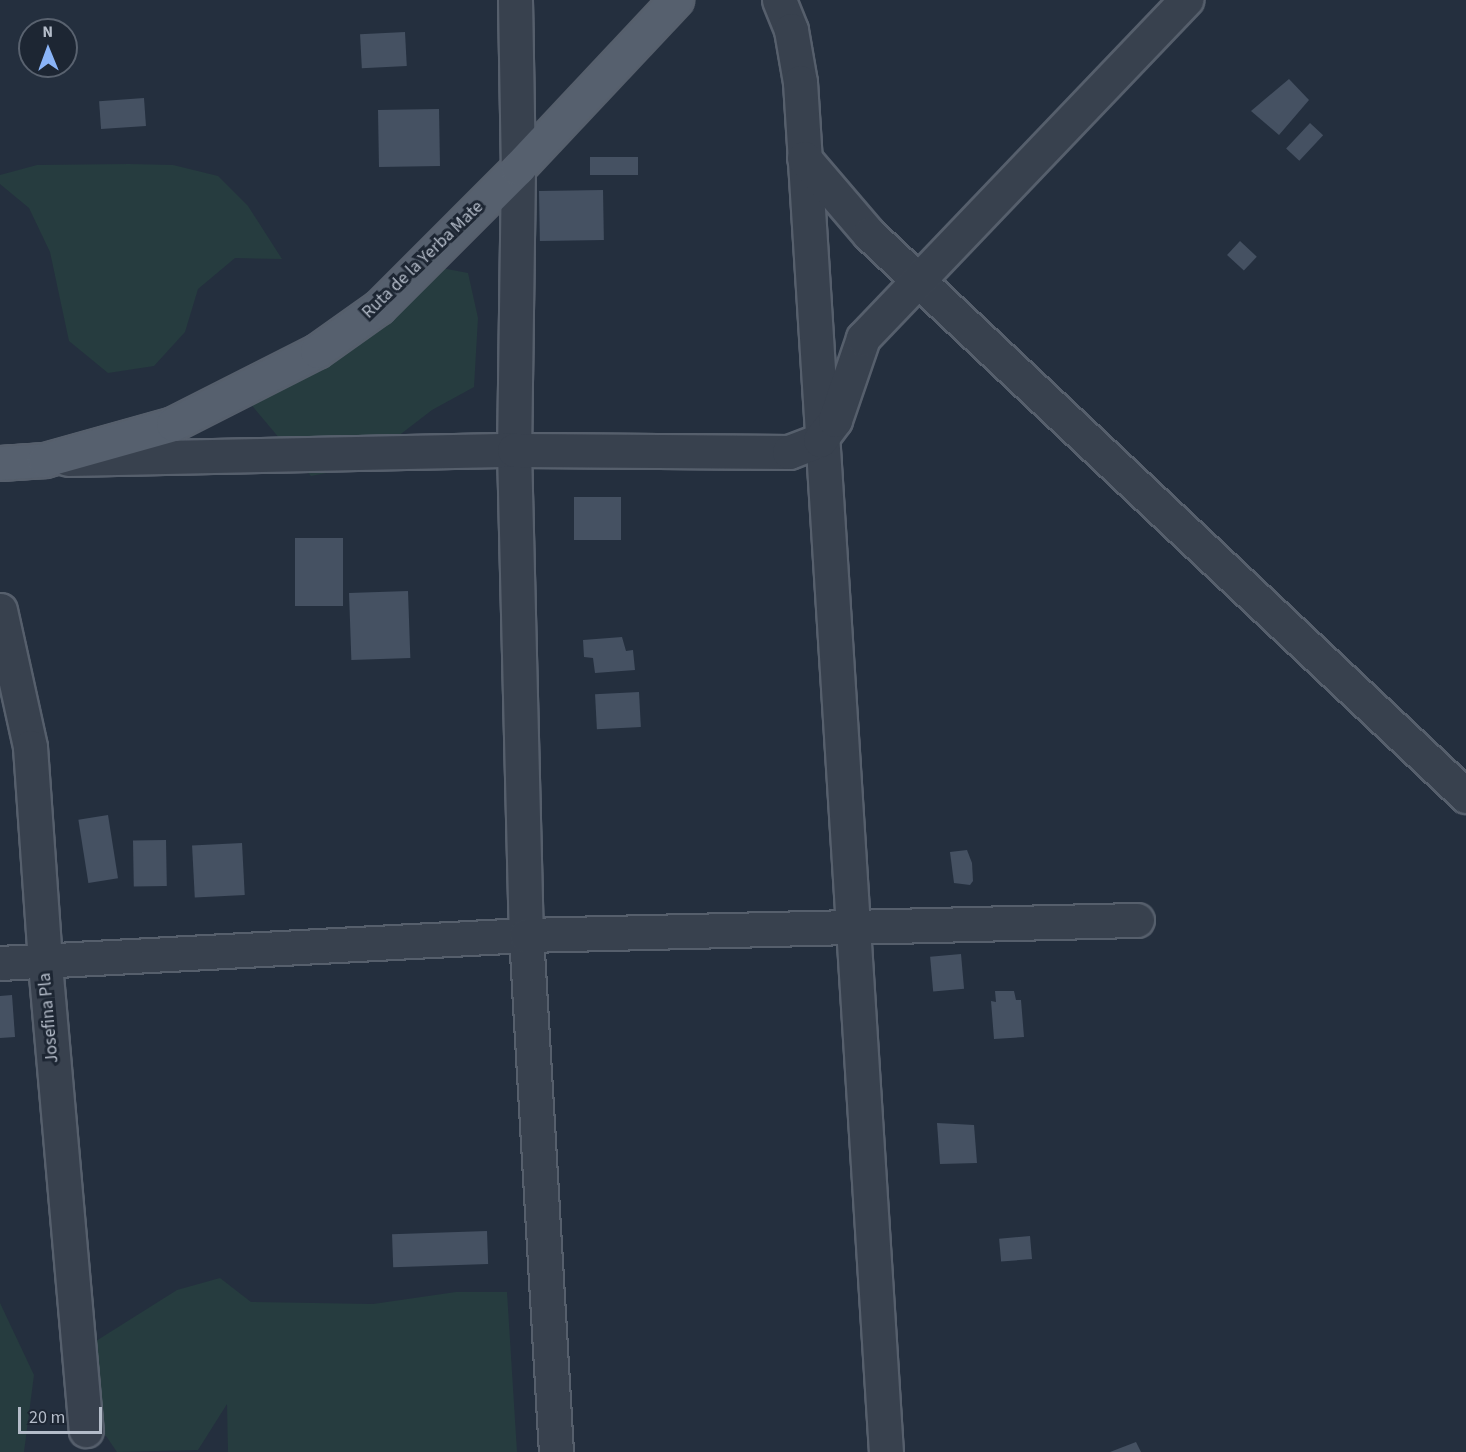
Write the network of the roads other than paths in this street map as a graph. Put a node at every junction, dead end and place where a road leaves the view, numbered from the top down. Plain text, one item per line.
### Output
1 (516, 0) edge
2 (676, 0) edge
3 (779, 0) edge
4 (1186, 0) edge
5 (804, 158) junction
6 (518, 168) junction
7 (918, 280) junction
8 (820, 440) junction
9 (514, 450) junction
10 (45, 460) junction
11 (0, 463) edge
12 (0, 610) edge
13 (1465, 795) edge
14 (1137, 920) dead end
15 (852, 927) junction
16 (526, 935) junction
17 (0, 963) edge
18 (45, 964) junction
19 (86, 1430) dead end
20 (556, 1452) edge
21 (886, 1452) edge

1 - 6 street
2 - 6 main road, Ruta de la Yerba Mate
3 - 5 street
4 - 7 street
5 - 7 street
5 - 8 street
6 - 9 street
6 - 10 main road, Ruta de la Yerba Mate
7 - 8 street
7 - 13 street
8 - 9 street
8 - 15 street
9 - 10 street
9 - 16 street
10 - 11 main road, Ruta de la Yerba Mate
12 - 18 street, Josefina Pla
14 - 15 street
15 - 16 street
15 - 21 street
16 - 18 street
16 - 20 street
17 - 18 street
18 - 19 street, Josefina Pla

